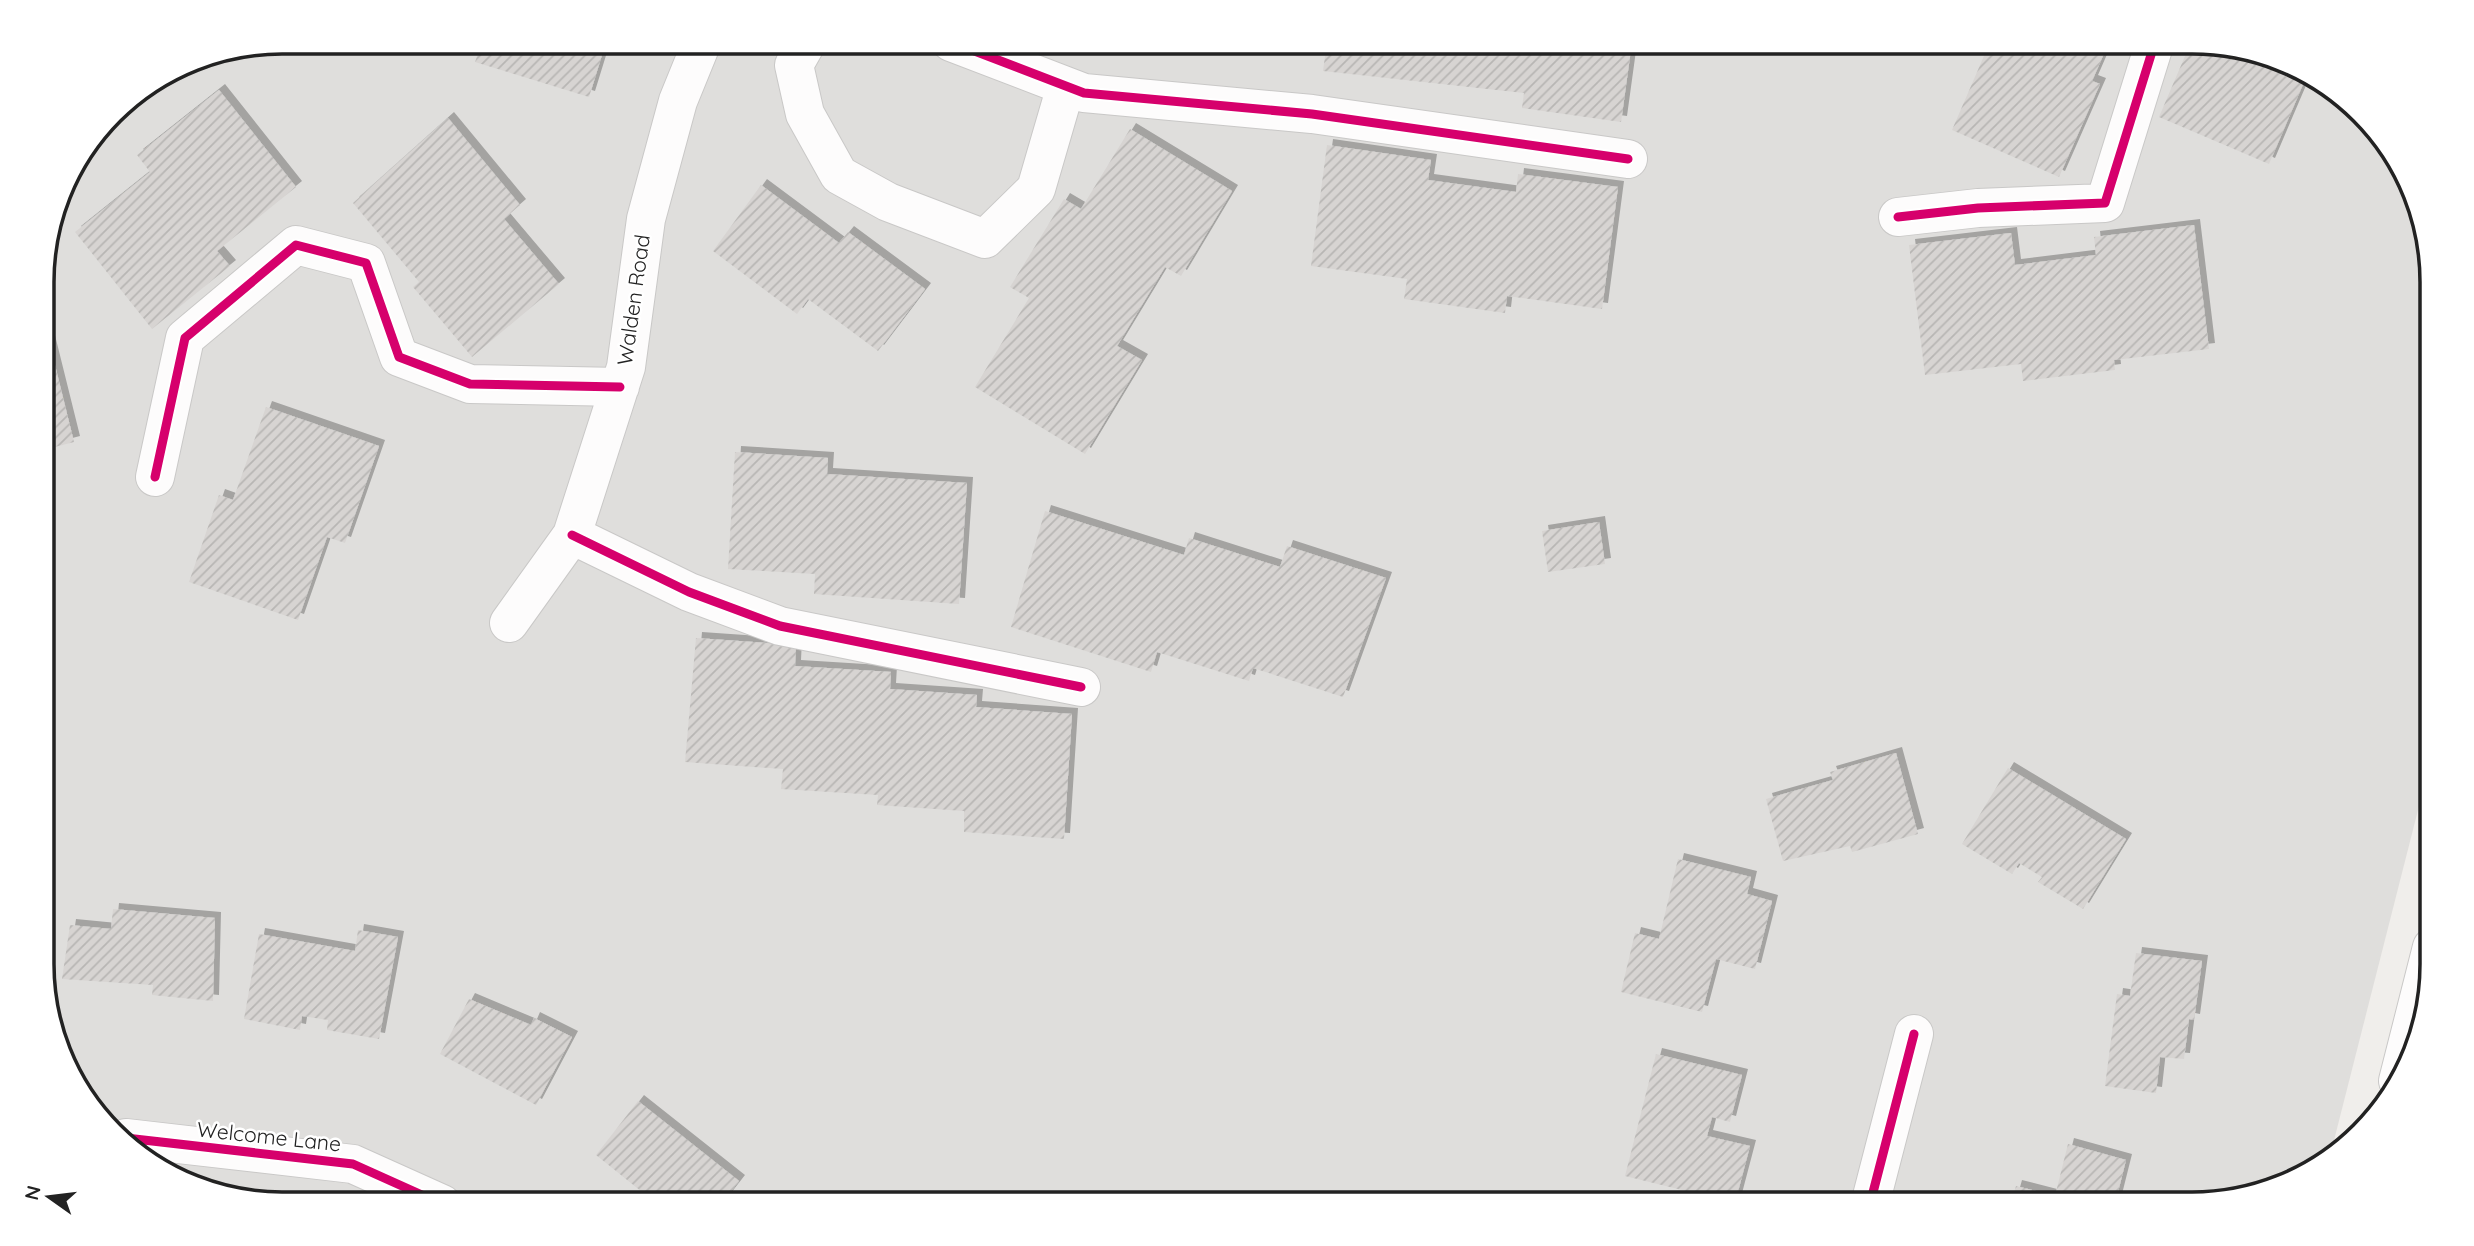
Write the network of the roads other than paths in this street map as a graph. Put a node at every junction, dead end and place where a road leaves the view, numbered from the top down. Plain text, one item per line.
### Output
1 (697, 54) edge
2 (800, 54) edge
3 (982, 54) edge
4 (2151, 54) edge
5 (1066, 86) junction
6 (1628, 159) dead end
7 (1898, 218) dead end
8 (620, 387) junction
9 (155, 477) dead end
10 (572, 535) junction
11 (509, 623) dead end
12 (1081, 687) dead end
13 (1914, 1034) dead end
14 (138, 1139) edge
15 (1873, 1191) edge
16 (415, 1192) edge

1 - 8 street, Walden Road
2 - 5 street
3 - 5 street
4 - 7 street
5 - 6 street
8 - 9 street
8 - 10 street, Walden Road
10 - 11 street, Walden Road
10 - 12 street
13 - 15 street
14 - 16 street, Welcome Lane

